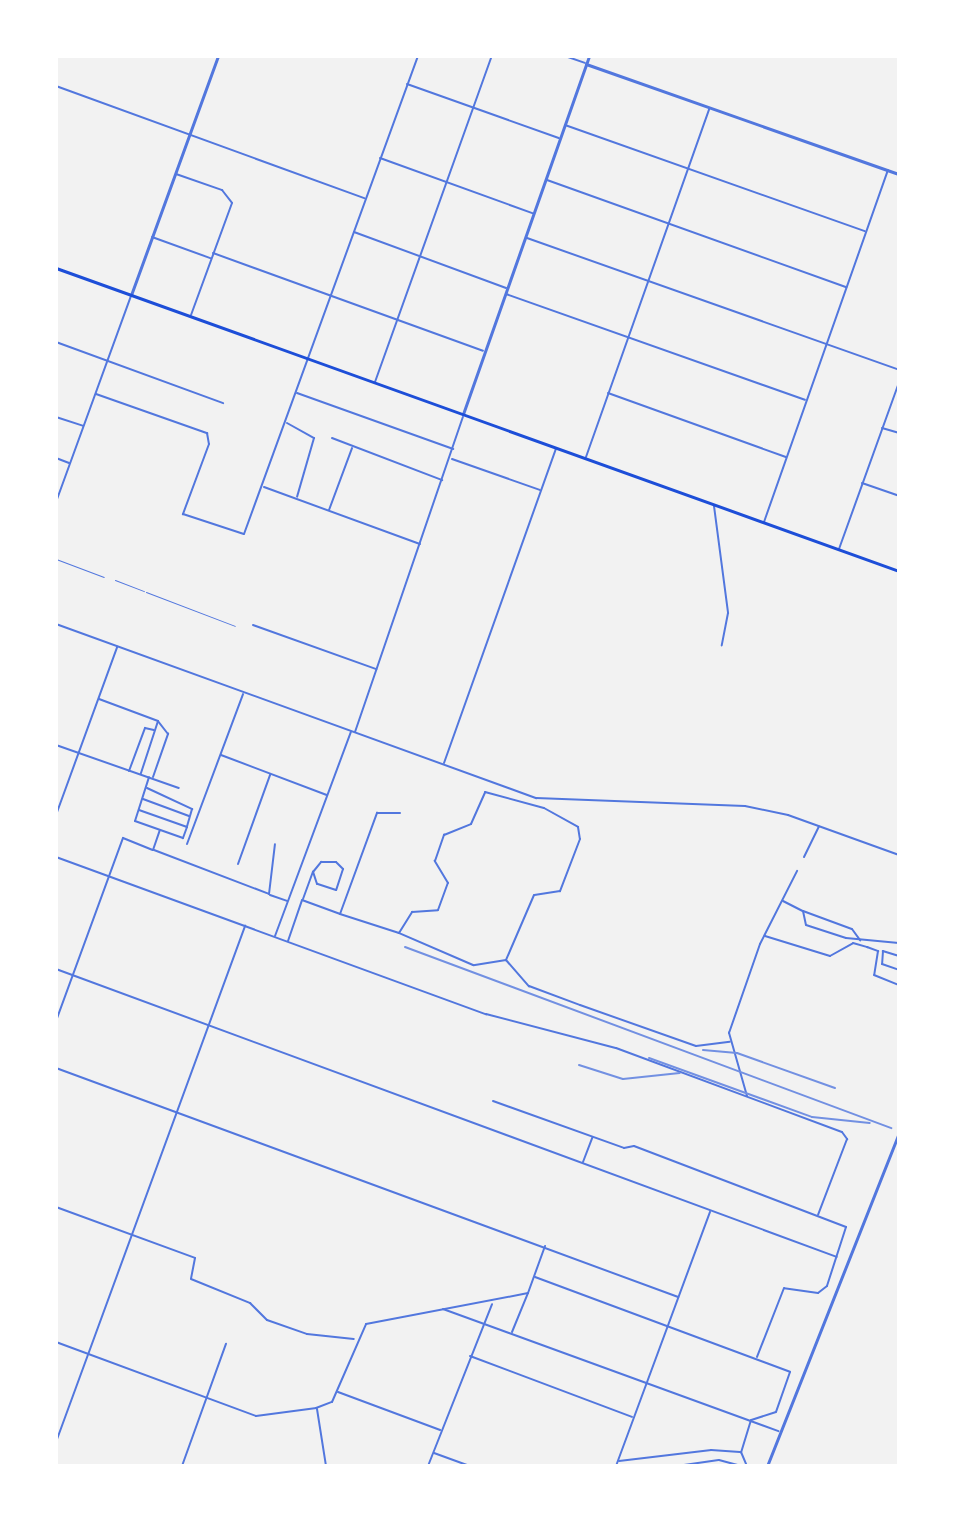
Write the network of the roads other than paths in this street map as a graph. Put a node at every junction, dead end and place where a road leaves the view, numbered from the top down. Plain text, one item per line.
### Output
1 (218, 56) edge
2 (418, 56) edge
3 (492, 56) edge
4 (565, 56) edge
5 (589, 56) edge
6 (586, 64) junction
7 (407, 84) junction
8 (56, 86) edge
9 (710, 107) junction
10 (473, 108) junction
11 (565, 125) junction
12 (190, 134) junction
13 (560, 138) junction
14 (380, 158) junction
15 (689, 167) junction
16 (888, 170) junction
17 (175, 174) junction
18 (899, 174) edge
19 (545, 180) junction
20 (447, 182) junction
21 (365, 198) junction
22 (533, 213) junction
23 (669, 223) junction
24 (866, 231) junction
25 (353, 232) junction
26 (152, 237) junction
27 (525, 237) junction
28 (213, 253) junction
29 (420, 257) junction
30 (211, 258) junction
31 (56, 268) edge
32 (648, 280) junction
33 (847, 288) junction
34 (506, 291) junction
35 (131, 295) junction
36 (330, 296) junction
37 (191, 317) junction
38 (397, 320) junction
39 (628, 336) junction
40 (56, 342) edge
41 (827, 344) junction
42 (484, 351) junction
43 (308, 359) junction
44 (108, 361) junction
45 (899, 370) edge
46 (899, 382) edge
47 (375, 383) junction
48 (296, 393) junction
49 (608, 393) junction
50 (96, 394) junction
51 (807, 401) junction
52 (223, 403) dead end
53 (463, 414) junction
54 (56, 417) edge
55 (285, 422) junction
56 (84, 427) junction
57 (882, 428) junction
58 (899, 433) edge
59 (332, 438) dead end
60 (353, 446) junction
61 (556, 448) junction
62 (454, 449) junction
63 (787, 457) junction
64 (56, 458) edge
65 (451, 459) junction
66 (586, 459) junction
67 (71, 463) junction
68 (443, 480) junction
69 (862, 483) junction
70 (263, 486) junction
71 (541, 490) junction
72 (899, 496) edge
73 (296, 499) junction
74 (56, 502) edge
75 (714, 505) junction
76 (329, 511) junction
77 (764, 523) junction
78 (421, 545) junction
79 (838, 550) junction
80 (56, 559) edge
81 (899, 571) edge
82 (104, 577) dead end
83 (115, 580) dead end
84 (56, 624) edge
85 (253, 625) dead end
86 (235, 626) dead end
87 (722, 645) dead end
88 (118, 646) junction
89 (377, 669) junction
90 (243, 693) junction
91 (98, 698) junction
92 (158, 721) junction
93 (155, 730) junction
94 (352, 733) junction
95 (56, 745) edge
96 (79, 753) junction
97 (220, 755) junction
98 (443, 766) junction
99 (129, 771) junction
100 (141, 774) junction
101 (271, 774) junction
102 (151, 778) junction
103 (146, 788) junction
104 (179, 788) dead end
105 (328, 795) junction
106 (142, 799) junction
107 (139, 810) junction
108 (400, 813) dead end
109 (56, 815) edge
110 (190, 816) junction
111 (820, 826) junction
112 (187, 827) junction
113 (160, 830) junction
114 (187, 844) dead end
115 (275, 844) dead end
116 (153, 850) junction
117 (899, 855) edge
118 (56, 857) edge
119 (804, 857) dead end
120 (238, 864) dead end
121 (797, 871) dead end
122 (313, 872) junction
123 (109, 877) junction
124 (269, 894) junction
125 (302, 900) junction
126 (782, 900) junction
127 (288, 902) junction
128 (803, 911) junction
129 (340, 914) junction
130 (245, 926) junction
131 (399, 933) junction
132 (764, 935) junction
133 (274, 937) junction
134 (860, 941) junction
135 (288, 942) junction
136 (899, 943) edge
137 (899, 956) edge
138 (506, 960) junction
139 (56, 969) edge
140 (899, 970) edge
141 (73, 975) junction
142 (899, 985) edge
143 (56, 1021) edge
144 (209, 1026) junction
145 (730, 1042) junction
146 (56, 1068) edge
147 (747, 1097) junction
148 (493, 1101) dead end
149 (178, 1112) junction
150 (899, 1132) edge
151 (592, 1136) junction
152 (583, 1163) junction
153 (56, 1207) edge
154 (711, 1210) junction
155 (818, 1215) junction
156 (132, 1235) junction
157 (545, 1246) junction
158 (837, 1257) junction
159 (534, 1276) junction
160 (528, 1293) junction
161 (678, 1297) junction
162 (494, 1303) junction
163 (438, 1308) junction
164 (481, 1323) junction
165 (668, 1324) junction
166 (512, 1333) junction
167 (355, 1339) junction
168 (56, 1342) edge
169 (226, 1344) dead end
170 (89, 1354) junction
171 (469, 1356) junction
172 (757, 1357) junction
173 (646, 1382) junction
174 (337, 1391) junction
175 (207, 1398) junction
176 (316, 1408) junction
177 (633, 1418) junction
178 (751, 1420) junction
179 (440, 1430) junction
180 (781, 1431) junction
181 (56, 1442) edge
182 (433, 1452) junction
183 (741, 1452) junction
184 (618, 1461) junction
185 (182, 1466) edge
186 (326, 1466) edge
187 (428, 1466) edge
188 (470, 1466) edge
189 (616, 1466) edge
190 (677, 1466) edge
191 (741, 1466) edge
192 (747, 1466) edge
193 (767, 1466) edge

1 - 12 street
2 - 7 street
3 - 10 street
4 - 6 street
5 - 6 street
6 - 9 street
6 - 11 street
7 - 10 street
7 - 14 street
8 - 12 street
9 - 15 street
9 - 16 street
10 - 13 street
10 - 20 street
11 - 13 street
11 - 15 street
12 - 17 street
12 - 21 street
13 - 19 street
14 - 20 street
14 - 21 street
15 - 23 street
15 - 24 street
16 - 18 street
16 - 24 street
17 - 26 street
17 - 28 street
19 - 22 street
19 - 23 street
20 - 22 street
20 - 29 street
21 - 25 street
22 - 27 street
23 - 32 street
23 - 33 street
24 - 33 street
25 - 29 street
25 - 36 street
26 - 30 street
26 - 35 street
27 - 32 street
27 - 34 street
28 - 30 street
28 - 36 street
29 - 34 street
29 - 38 street
30 - 37 street
31 - 35 main road
32 - 39 street
32 - 41 street
33 - 41 street
34 - 39 street
34 - 42 street
35 - 37 main road
35 - 44 street
36 - 38 street
36 - 43 street
37 - 43 main road
38 - 42 street
38 - 47 street
39 - 49 street
39 - 51 street
40 - 44 street
41 - 45 street
41 - 51 street
42 - 53 street
43 - 47 main road
43 - 48 street
44 - 50 street
44 - 52 street
46 - 57 street
47 - 53 main road
48 - 55 street
48 - 62 street
49 - 63 street
49 - 66 street
50 - 56 street
50 - 70 street
51 - 63 street
53 - 61 main road
53 - 62 street
54 - 56 street
55 - 70 street
55 - 73 street
56 - 67 street
57 - 58 street
57 - 69 street
59 - 60 street
60 - 68 street
60 - 76 street
61 - 66 main road
61 - 71 street
62 - 65 street
63 - 77 street
64 - 67 street
65 - 68 street
65 - 71 street
66 - 75 main road
67 - 74 street
68 - 78 street
69 - 72 street
69 - 79 street
70 - 73 street
71 - 98 street
73 - 76 street
75 - 77 main road
75 - 87 street
76 - 78 street
77 - 79 main road
78 - 89 street
79 - 81 main road
80 - 82 lane
83 - 86 lane
84 - 88 street
85 - 89 street
88 - 90 street
88 - 91 street
89 - 94 street
90 - 94 street
90 - 97 street
91 - 92 street
91 - 96 street
92 - 93 street
92 - 102 street
93 - 99 street
93 - 100 street
94 - 98 street
94 - 105 street
95 - 96 street
96 - 99 street
96 - 109 street
97 - 101 street
97 - 114 street
98 - 111 street
99 - 100 street
100 - 102 street
101 - 105 street
101 - 120 street
102 - 103 street
102 - 104 street
103 - 106 street
103 - 110 street
105 - 127 street
106 - 107 street
106 - 110 street
107 - 112 street
107 - 113 street
108 - 129 street
110 - 112 street
111 - 117 street
111 - 119 street
112 - 113 street
113 - 116 street
115 - 124 street
116 - 123 street
116 - 124 street
118 - 123 street
121 - 126 street
122 - 122 street
122 - 125 street
123 - 130 street
123 - 141 street
124 - 127 street
125 - 129 street
125 - 135 street
126 - 128 street
126 - 132 street
127 - 133 street
128 - 134 street
128 - 134 street
129 - 131 street
130 - 133 street
130 - 144 street
131 - 138 street
131 - 138 street
132 - 142 street
132 - 145 street
133 - 135 street
134 - 136 street
135 - 147 street
137 - 140 street
138 - 145 street
139 - 141 street
141 - 143 street
141 - 144 street
144 - 149 street
144 - 152 street
145 - 147 street
146 - 149 street
147 - 155 street
148 - 151 street
149 - 156 street
149 - 157 street
150 - 180 street
151 - 152 street
151 - 155 street
152 - 154 street
153 - 156 street
154 - 158 street
154 - 161 street
155 - 158 street
156 - 167 street
156 - 170 street
157 - 159 street
157 - 161 street
158 - 172 street
159 - 160 street
159 - 165 street
160 - 162 street
160 - 166 street
161 - 165 street
162 - 163 street
162 - 164 street
163 - 164 street
163 - 167 street
164 - 166 street
164 - 171 street
165 - 172 street
165 - 173 street
166 - 173 street
167 - 174 street
168 - 170 street
169 - 175 street
170 - 175 street
170 - 181 street
171 - 177 street
171 - 179 street
172 - 178 street
173 - 177 street
173 - 178 street
174 - 176 street
174 - 179 street
175 - 176 street
175 - 185 street
176 - 186 street
177 - 184 street
178 - 180 street
178 - 183 street
179 - 182 street
180 - 193 street
182 - 187 street
182 - 188 street
183 - 184 street
183 - 192 street
184 - 189 street
190 - 191 street

